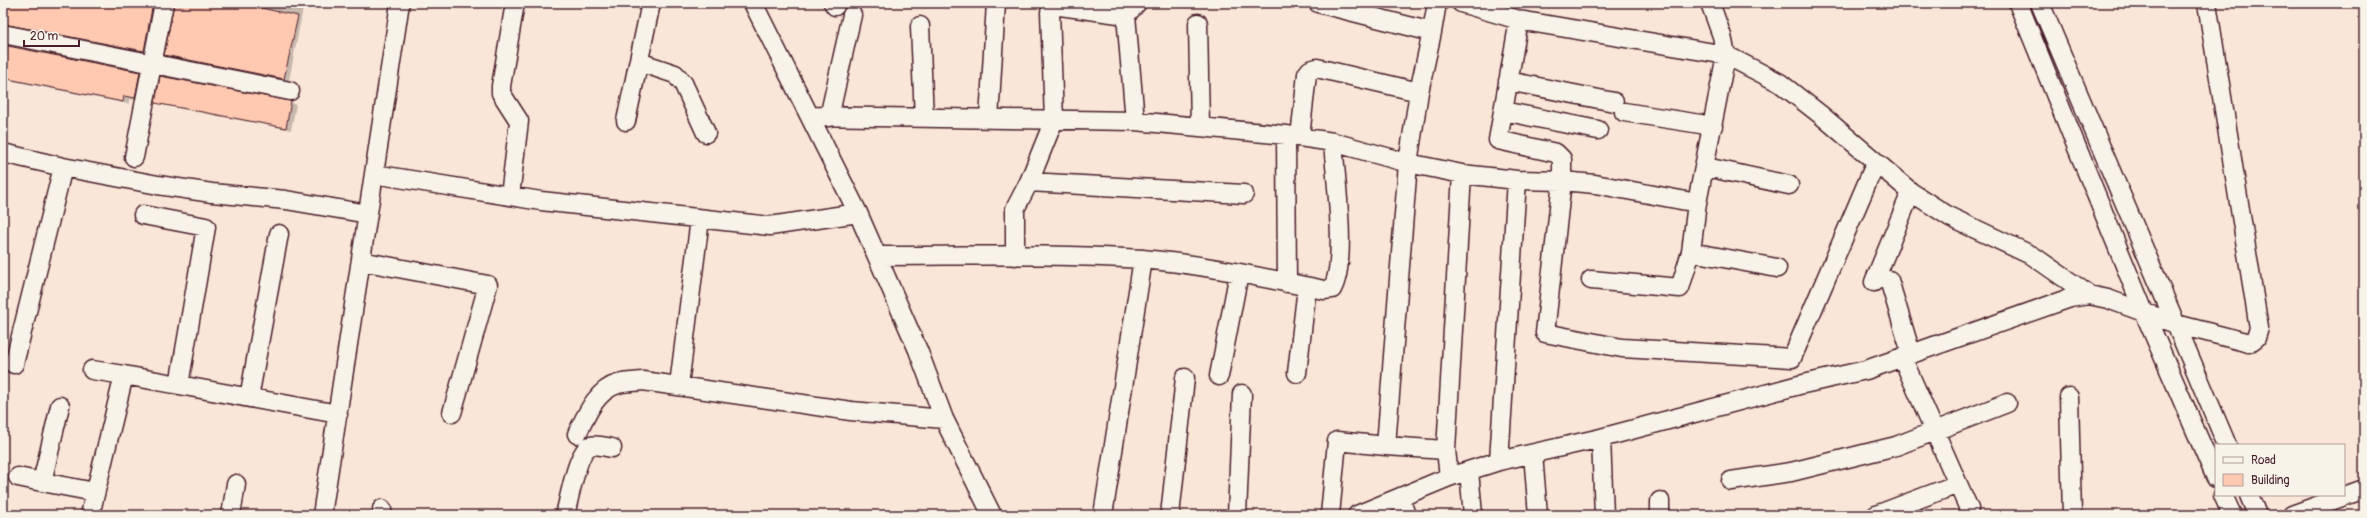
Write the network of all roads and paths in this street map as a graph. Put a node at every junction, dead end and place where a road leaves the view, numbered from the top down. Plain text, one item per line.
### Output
1 (164, 3) edge
2 (400, 3) edge
3 (515, 3) edge
4 (651, 3) edge
5 (753, 3) edge
6 (996, 3) edge
7 (1318, 3) edge
8 (1437, 3) edge
9 (1461, 3) edge
10 (1710, 3) edge
11 (2018, 3) edge
12 (2040, 3) edge
13 (2208, 3) edge
14 (1131, 9) edge
15 (852, 16) dead end
16 (1519, 20) junction
17 (1198, 23) dead end
18 (920, 26) dead end
19 (1432, 32) junction
20 (3, 34) edge
21 (1726, 56) junction
22 (639, 62) junction
23 (152, 64) junction
24 (1508, 81) junction
25 (290, 91) dead end
26 (1419, 92) junction
27 (1503, 111) junction
28 (811, 116) junction
29 (829, 117) junction
30 (924, 118) junction
31 (989, 118) junction
32 (1054, 120) junction
33 (626, 121) dead end
34 (1135, 121) junction
35 (1713, 126) junction
36 (1200, 127) junction
37 (1598, 130) dead end
38 (706, 133) dead end
39 (1293, 136) junction
40 (1333, 142) junction
41 (3, 153) edge
42 (134, 157) dead end
43 (1876, 162) junction
44 (1408, 163) junction
45 (63, 167) junction
46 (1706, 167) junction
47 (374, 174) junction
48 (1462, 174) junction
49 (1517, 180) junction
50 (1562, 181) junction
51 (1029, 182) junction
52 (1789, 185) dead end
53 (1911, 192) junction
54 (1244, 194) dead end
55 (510, 196) junction
56 (1698, 203) junction
57 (858, 213) junction
58 (368, 214) junction
59 (143, 215) dead end
60 (700, 219) junction
61 (279, 234) dead end
62 (1691, 252) junction
63 (878, 256) junction
64 (1015, 256) junction
65 (1143, 259) junction
66 (361, 262) junction
67 (1777, 268) dead end
68 (1239, 273) junction
69 (1591, 280) dead end
70 (1287, 282) junction
71 (1307, 287) junction
72 (2089, 295) junction
73 (2144, 312) junction
74 (2176, 324) junction
75 (1907, 355) junction
76 (1792, 358) junction
77 (14, 364) dead end
78 (92, 370) dead end
79 (1297, 373) dead end
80 (124, 375) junction
81 (1219, 376) dead end
82 (1185, 378) dead end
83 (179, 385) junction
84 (678, 385) junction
85 (1799, 385) junction
86 (1242, 394) dead end
87 (2069, 397) dead end
88 (249, 398) junction
89 (2007, 403) dead end
90 (60, 406) dead end
91 (452, 413) dead end
92 (338, 414) junction
93 (944, 419) junction
94 (1933, 430) junction
95 (577, 434) dead end
96 (1601, 438) junction
97 (2227, 444) edge
98 (1386, 446) junction
99 (612, 448) dead end
100 (1446, 450) junction
101 (1532, 454) junction
102 (1499, 461) junction
103 (1468, 471) junction
104 (2215, 476) edge
105 (18, 477) dead end
106 (1449, 477) junction
107 (42, 482) junction
108 (1731, 482) dead end
109 (236, 484) dead end
110 (1958, 484) junction
111 (2364, 489) edge
112 (95, 492) junction
113 (2223, 496) edge
114 (2248, 496) edge
115 (2345, 496) edge
116 (2345, 496) edge
117 (1400, 498) junction
118 (1969, 509) dead end
119 (90, 515) edge
120 (231, 515) edge
121 (322, 515) edge
122 (565, 515) edge
123 (992, 515) edge
124 (1103, 515) edge
125 (1170, 515) edge
126 (1238, 515) edge
127 (1330, 515) edge
128 (1357, 515) edge
129 (1406, 515) edge
130 (1473, 515) edge
131 (1538, 515) edge
132 (1604, 515) edge
133 (1876, 515) edge
134 (2072, 515) edge
135 (2232, 515) edge
136 (2257, 515) edge
137 (2292, 515) edge

1 - 23 street
2 - 47 street
3 - 55 street
4 - 22 street
5 - 28 street
6 - 31 street
7 - 19 street
8 - 19 street
9 - 16 street
10 - 21 street
11 - 73 street
12 - 74 street
13 - 74 street
14 - 32 street
14 - 34 street
15 - 29 street
16 - 21 street
16 - 24 street
17 - 36 street
18 - 30 street
19 - 26 street
20 - 23 street
21 - 35 street
21 - 43 street
22 - 33 street
22 - 38 street
23 - 25 street
23 - 42 street
24 - 27 street
24 - 35 street
26 - 39 street
26 - 44 street
27 - 37 street
27 - 50 street
28 - 29 street
28 - 57 street
29 - 30 street
30 - 31 street
31 - 32 street
32 - 34 street
32 - 51 street
34 - 36 street
35 - 46 street
36 - 39 street
39 - 40 street
39 - 70 street
40 - 44 street
40 - 71 street
41 - 45 street
43 - 53 street
43 - 76 street
44 - 48 street
44 - 98 street
45 - 58 street
45 - 77 street
46 - 52 street
46 - 56 street
47 - 55 street
47 - 58 street
48 - 49 street
48 - 100 street
49 - 50 street
49 - 102 street
50 - 56 street
50 - 76 street
51 - 54 street
51 - 64 street
53 - 72 street
53 - 75 street
55 - 60 street
56 - 62 street
57 - 60 street
57 - 63 street
58 - 66 street
59 - 83 street
60 - 84 street
61 - 88 street
62 - 67 street
62 - 69 street
63 - 64 street
63 - 93 street
64 - 65 street
65 - 68 street
65 - 124 street
66 - 91 street
66 - 92 street
68 - 70 street
68 - 81 street
70 - 71 street
71 - 79 street
72 - 73 street
72 - 75 street
73 - 74 street
73 - 104 street
74 - 97 street
75 - 85 street
75 - 94 street
76 - 85 street
78 - 80 street
80 - 83 street
80 - 112 street
82 - 125 street
83 - 88 street
84 - 93 street
84 - 95 street
85 - 96 street
86 - 126 street
87 - 134 street
88 - 92 street
89 - 94 street
90 - 107 street
92 - 121 street
93 - 123 street
94 - 108 street
94 - 110 street
96 - 101 street
96 - 132 street
98 - 100 street
98 - 127 street
99 - 122 street
100 - 106 street
101 - 102 street
101 - 131 street
102 - 103 street
103 - 106 street
103 - 130 street
105 - 107 street
106 - 117 street
107 - 112 street
109 - 120 street
110 - 118 street
110 - 133 street
111 - 116 street
112 - 119 street
113 - 135 street
114 - 136 street
115 - 137 street
117 - 128 street
117 - 129 street

